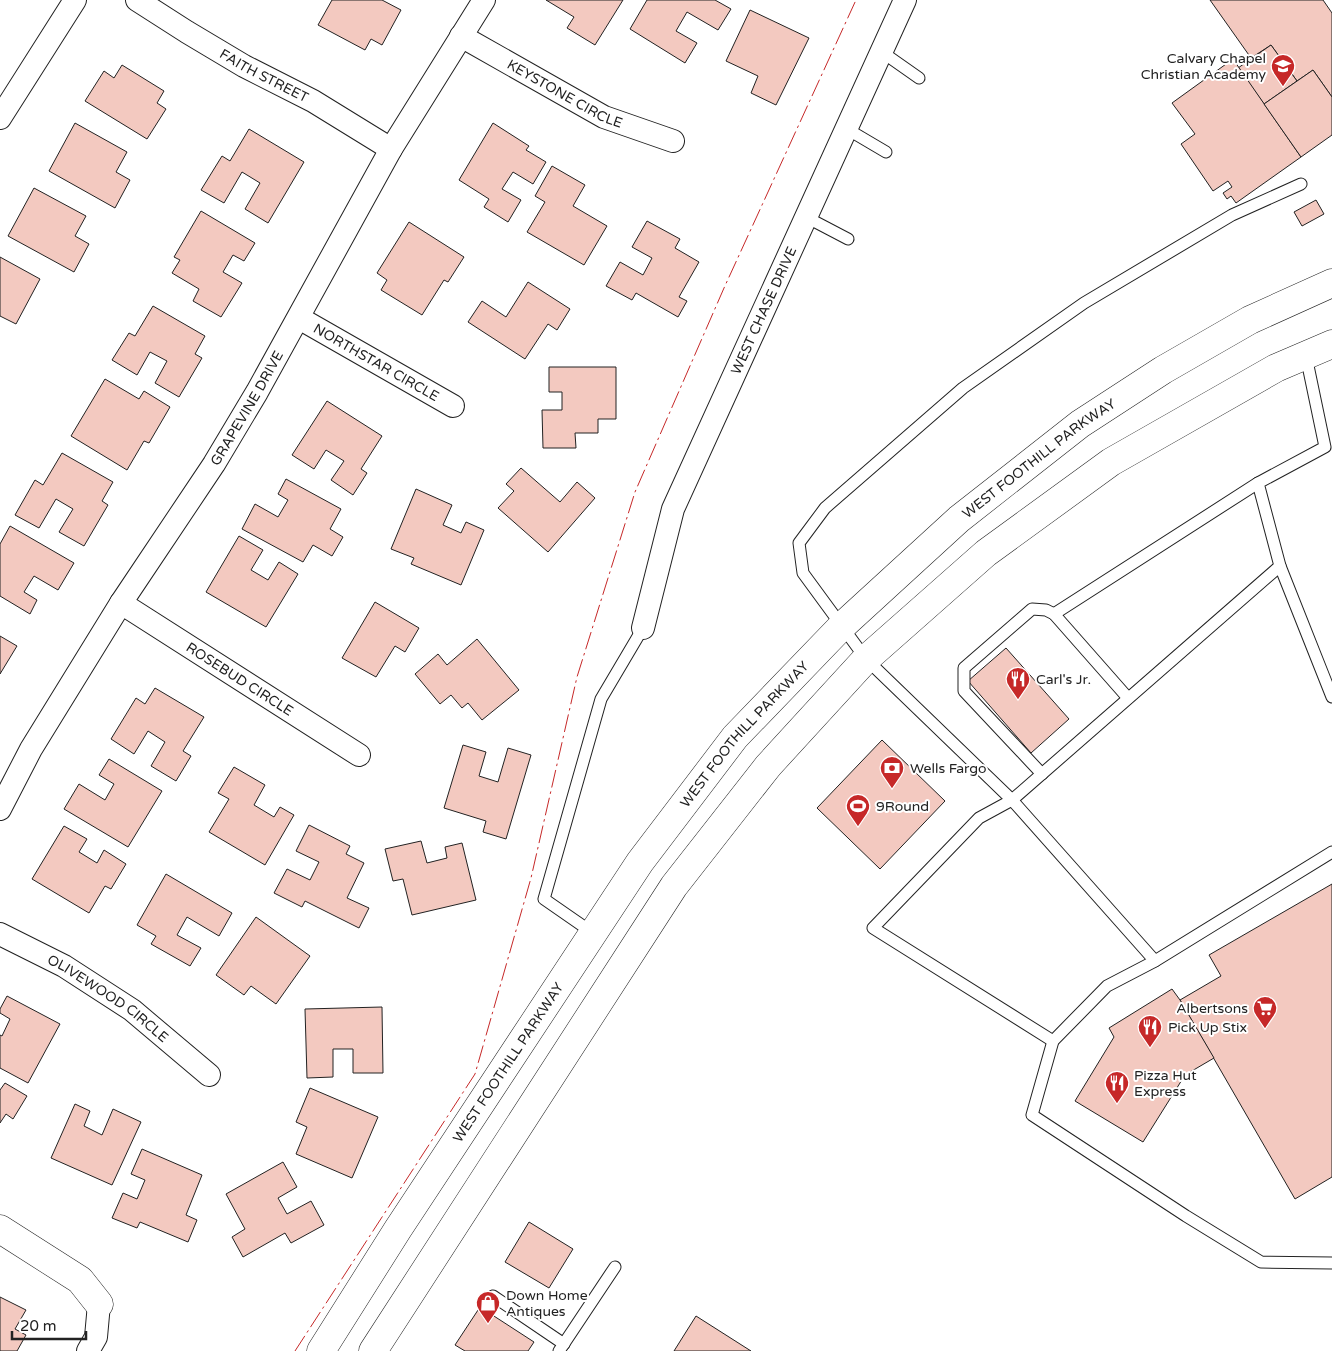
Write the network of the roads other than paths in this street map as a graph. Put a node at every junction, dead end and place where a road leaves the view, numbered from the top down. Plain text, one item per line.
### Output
1 (75, 0) edge
2 (137, 0) edge
3 (484, 0) edge
4 (906, 0) edge
5 (461, 36) junction
6 (882, 52) junction
7 (919, 78) dead end
8 (0, 118) edge
9 (847, 129) junction
10 (672, 141) dead end
11 (391, 149) junction
12 (886, 152) dead end
13 (1301, 184) dead end
14 (806, 217) junction
15 (848, 239) dead end
16 (1332, 284) edge
17 (299, 318) junction
18 (1332, 344) edge
19 (1306, 356) junction
20 (453, 406) dead end
21 (1329, 446) edge
22 (1258, 483) junction
23 (1280, 566) junction
24 (120, 603) junction
25 (1054, 614) junction
26 (841, 627) junction
27 (643, 628) joint
28 (866, 659) junction
29 (1331, 692) edge
30 (1128, 698) junction
31 (359, 755) dead end
32 (1042, 774) junction
33 (1012, 800) junction
34 (0, 809) edge
35 (1332, 852) edge
36 (593, 933) junction
37 (0, 934) edge
38 (1155, 961) junction
39 (1054, 1040) junction
40 (209, 1075) dead end
41 (0, 1229) edge
42 (1332, 1262) edge
43 (615, 1267) dead end
44 (493, 1296) dead end
45 (98, 1304) joint
46 (562, 1348) edge
47 (88, 1351) edge
48 (321, 1351) edge
49 (373, 1351) edge

1 - 8 street
2 - 11 street, FAITH STREET
3 - 5 street, GRAPEVINE DRIVE
4 - 6 street, WEST CHASE DRIVE
5 - 10 street, KEYSTONE CIRCLE
5 - 11 street, GRAPEVINE DRIVE
6 - 7 lane
6 - 9 street, WEST CHASE DRIVE
9 - 12 lane
9 - 14 street, WEST CHASE DRIVE
11 - 17 street, GRAPEVINE DRIVE
13 - 26 lane
14 - 15 lane
14 - 27 street, WEST CHASE DRIVE
16 - 26 main road, WEST FOOTHILL PARKWAY
17 - 20 street, NORTHSTAR CIRCLE
17 - 24 street, GRAPEVINE DRIVE
18 - 19 main road
19 - 21 lane
19 - 28 main road
21 - 22 lane
22 - 23 lane
22 - 25 lane
23 - 29 lane
23 - 30 lane
24 - 31 street, ROSEBUD CIRCLE
24 - 34 street, GRAPEVINE DRIVE
25 - 30 lane
25 - 32 lane
26 - 28 lane
26 - 36 main road, WEST FOOTHILL PARKWAY
27 - 36 lane
28 - 33 lane
28 - 49 main road
30 - 32 lane
32 - 33 lane
33 - 38 lane
33 - 39 lane
35 - 38 lane
36 - 48 main road, WEST FOOTHILL PARKWAY
37 - 40 street, OLIVEWOOD CIRCLE
38 - 39 lane
39 - 42 lane
41 - 45 main road
43 - 46 lane
44 - 46 lane
45 - 47 street

